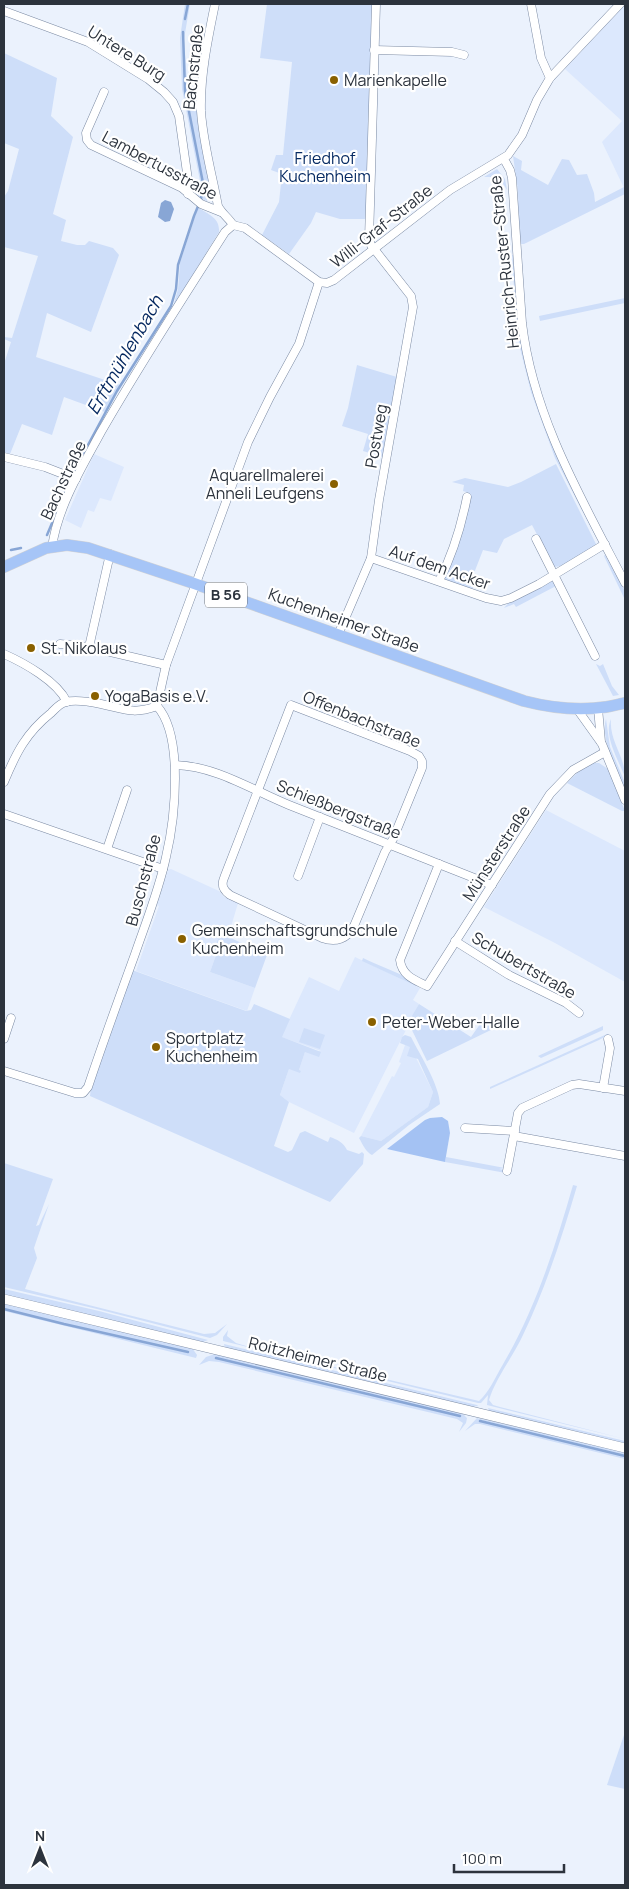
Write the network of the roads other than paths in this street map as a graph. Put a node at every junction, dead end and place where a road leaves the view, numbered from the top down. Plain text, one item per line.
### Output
1 (215, 4) edge
2 (376, 4) edge
3 (531, 4) edge
4 (620, 4) edge
5 (4, 11) edge
6 (374, 50) junction
7 (464, 55) dead end
8 (550, 78) junction
9 (104, 92) dead end
10 (504, 159) junction
11 (216, 192) joint
12 (188, 194) junction
13 (221, 212) junction
14 (234, 225) junction
15 (374, 249) junction
16 (319, 282) junction
17 (4, 456) edge
18 (73, 477) junction
19 (467, 497) dead end
20 (536, 539) dead end
21 (605, 544) junction
22 (52, 546) junction
23 (110, 554) junction
24 (370, 558) junction
25 (4, 567) edge
26 (554, 575) junction
27 (439, 581) junction
28 (625, 583) edge
29 (197, 584) junction
30 (338, 635) junction
31 (60, 644) dead end
32 (89, 647) junction
33 (4, 654) edge
34 (595, 656) dead end
35 (166, 664) junction
36 (66, 702) junction
37 (623, 702) edge
38 (157, 706) junction
39 (598, 708) junction
40 (577, 709) junction
41 (603, 748) junction
42 (175, 765) junction
43 (4, 782) edge
44 (127, 790) dead end
45 (258, 791) junction
46 (625, 800) edge
47 (4, 814) edge
48 (320, 817) junction
49 (389, 844) junction
50 (107, 849) junction
51 (439, 864) junction
52 (164, 869) junction
53 (298, 876) dead end
54 (492, 884) junction
55 (455, 942) junction
56 (579, 1014) dead end
57 (11, 1018) dead end
58 (4, 1039) edge
59 (608, 1039) dead end
60 (4, 1071) edge
61 (603, 1088) junction
62 (625, 1092) edge
63 (464, 1128) dead end
64 (515, 1133) junction
65 (625, 1156) edge
66 (507, 1171) dead end
67 (4, 1299) edge
68 (625, 1448) edge

1 - 11 street, Bachstraße
2 - 6 street
3 - 8 street
4 - 8 street, Willi-Graf-Straße
5 - 12 street, Untere Burg
6 - 7 street
6 - 15 street
8 - 10 street, Willi-Graf-Straße
9 - 12 street, Lambertusstraße
10 - 15 street, Willi-Graf-Straße
10 - 21 street, Heinrich-Ruster-Straße
11 - 13 street, Lambertusstraße
12 - 13 street, Lambertusstraße
13 - 14 street, Lambertusstraße
14 - 16 street, Lambertusstraße
14 - 18 street, Bachstraße
15 - 16 street, Willi-Graf-Straße
15 - 24 street, Postweg
16 - 29 street, Willi-Graf-Straße
17 - 18 street
18 - 22 street, Bachstraße
19 - 27 street
20 - 26 street
21 - 26 street, Auf dem Acker
21 - 28 street, Heinrich-Ruster-Straße
22 - 23 main road, Kuchenheimer Straße / B 56
22 - 25 main road, Kuchenheimer Straße / B 56
23 - 29 main road, Kuchenheimer Straße / B 56
23 - 32 street
24 - 27 street, Auf dem Acker
24 - 30 street, Postweg
26 - 27 street, Auf dem Acker
26 - 34 street
29 - 30 main road, Kuchenheimer Straße / B 56
29 - 35 street
30 - 40 main road, Kuchenheimer Straße / B 56
31 - 32 street
32 - 35 street
33 - 36 street
35 - 38 street
36 - 38 street
36 - 43 street
37 - 39 main road, Kuchenheimer Straße / B 56
38 - 42 street, Buschstraße
39 - 40 main road, Kuchenheimer Straße / B 56
39 - 41 street
40 - 41 street
41 - 46 street
41 - 54 street, Münsterstraße
42 - 45 street, Schießbergstraße
42 - 52 street, Buschstraße
44 - 50 street
45 - 48 street, Schießbergstraße
45 - 49 street, Offenbachstraße
45 - 49 street
47 - 50 street
48 - 49 street, Schießbergstraße
48 - 53 street
49 - 51 street, Schießbergstraße
50 - 52 street
51 - 54 street, Schießbergstraße
51 - 55 street, Münsterstraße
52 - 60 street, Buschstraße
54 - 55 street, Münsterstraße
55 - 56 street, Schubertstraße
57 - 58 street
59 - 61 street
61 - 62 street
61 - 64 street
63 - 64 street
64 - 65 street
64 - 66 street
67 - 68 street, Roitzheimer Straße

